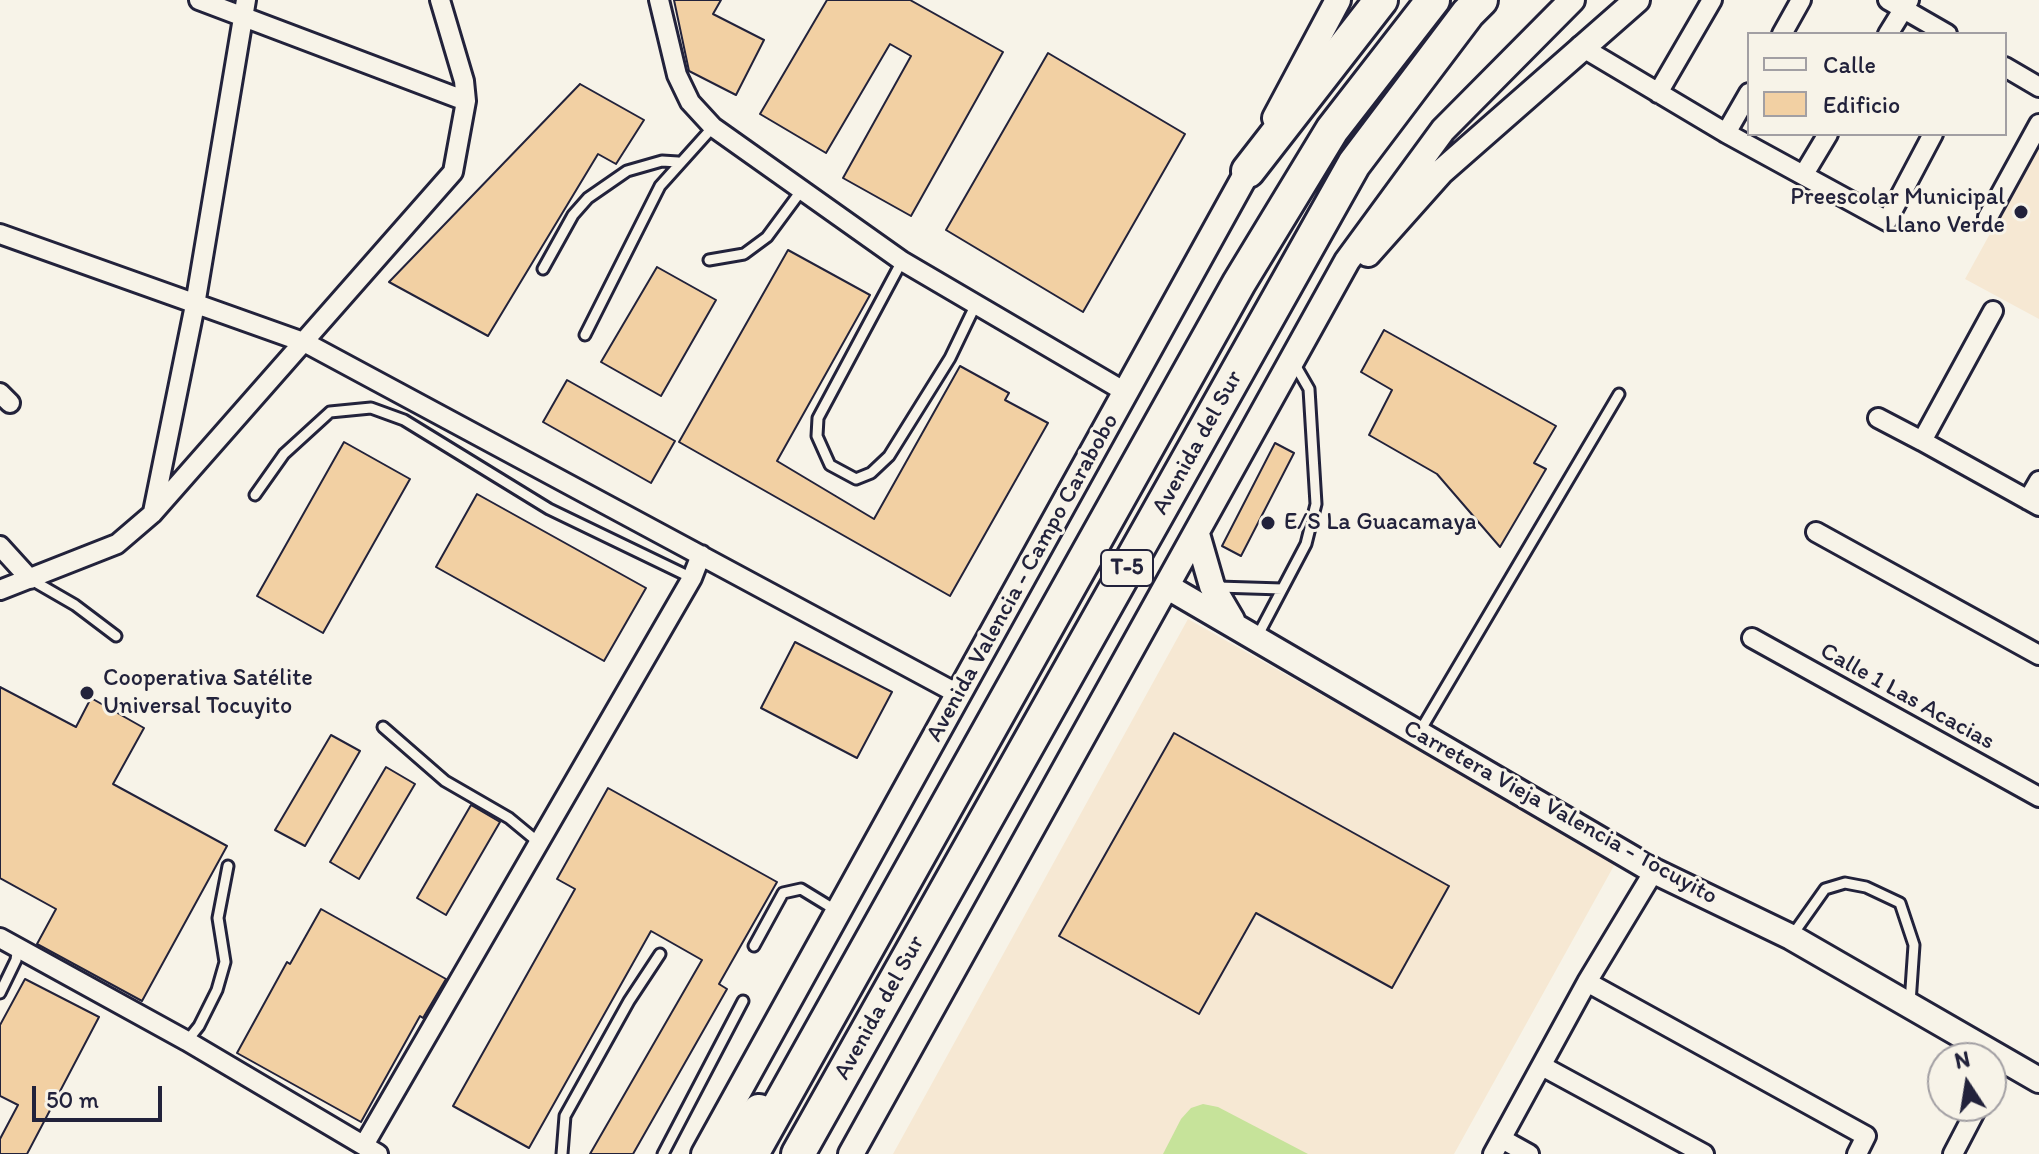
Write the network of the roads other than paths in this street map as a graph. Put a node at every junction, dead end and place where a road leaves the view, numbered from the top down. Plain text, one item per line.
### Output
1 (199, 0) edge
2 (440, 0) edge
3 (659, 0) edge
4 (1338, 0) edge
5 (1381, 0) edge
6 (1433, 0) edge
7 (1481, 0) edge
8 (1572, 0) edge
9 (1637, 0) edge
10 (1712, 0) edge
11 (1801, 0) edge
12 (1900, 3) edge
13 (245, 8) edge
14 (1783, 32) edge
15 (1889, 32) edge
16 (1944, 32) edge
17 (1580, 46) junction
18 (2007, 68) edge
19 (2039, 87) edge
20 (1658, 93) junction
21 (1747, 96) edge
22 (466, 101) junction
23 (2039, 124) edge
24 (713, 127) junction
25 (1726, 133) junction
26 (1827, 136) edge
27 (1932, 136) edge
28 (678, 162) junction
29 (1248, 171) junction
30 (1804, 174) junction
31 (801, 191) junction
32 (1988, 217) dead end
33 (0, 234) edge
34 (709, 260) dead end
35 (902, 261) junction
36 (543, 269) dead end
37 (1323, 303) junction
38 (976, 304) junction
39 (195, 305) junction
40 (1993, 311) dead end
41 (585, 335) dead end
42 (306, 343) junction
43 (1293, 360) junction
44 (1127, 393) junction
45 (1619, 394) dead end
46 (1878, 418) dead end
47 (1922, 441) junction
48 (2039, 481) edge
49 (255, 495) dead end
50 (2033, 503) edge
51 (152, 514) junction
52 (1816, 532) dead end
53 (1197, 534) junction
54 (0, 546) edge
55 (701, 555) junction
56 (692, 578) junction
57 (30, 579) junction
58 (1212, 586) junction
59 (1168, 587) junction
60 (1282, 589) junction
61 (0, 590) edge
62 (1235, 624) junction
63 (116, 636) dead end
64 (1257, 637) junction
65 (1752, 638) dead end
66 (2039, 655) edge
67 (958, 694) junction
68 (383, 727) dead end
69 (1418, 734) junction
70 (2039, 797) edge
71 (538, 842) junction
72 (228, 866) dead end
73 (1654, 871) junction
74 (840, 912) junction
75 (1791, 937) junction
76 (0, 938) edge
77 (18, 946) junction
78 (754, 946) dead end
79 (660, 954) dead end
80 (1587, 982) junction
81 (0, 993) edge
82 (743, 1001) dead end
83 (1910, 1006) junction
84 (187, 1041) junction
85 (1959, 1042) edge
86 (808, 1054) junction
87 (1542, 1066) junction
88 (2007, 1072) edge
89 (2039, 1080) edge
90 (1970, 1122) edge
91 (1497, 1147) edge
92 (371, 1150) edge
93 (562, 1154) edge
94 (663, 1154) edge
95 (704, 1154) edge
96 (723, 1154) edge
97 (752, 1154) edge
98 (798, 1154) edge
99 (851, 1154) edge
100 (1529, 1154) edge
101 (1704, 1154) edge
102 (1857, 1154) edge
103 (1953, 1154) edge

1 - 13 street
2 - 22 street
3 - 24 street
4 - 29 street, Avenida Valencia - Campo Carabobo
5 - 29 highway
6 - 86 highway, Avenida del Sur / T-5
7 - 98 highway, Avenida del Sur / T-5
8 - 37 street
9 - 17 street
10 - 20 street
11 - 14 street
12 - 15 street
12 - 16 street
13 - 22 street
13 - 39 street
17 - 20 street
17 - 37 street
18 - 19 street
20 - 25 street
21 - 25 street
22 - 42 street
23 - 32 street
24 - 28 lane
24 - 31 street
25 - 30 street
26 - 30 street
27 - 30 street
28 - 36 lane
28 - 41 lane
29 - 44 street, Avenida Valencia - Campo Carabobo
31 - 34 lane
31 - 35 street
33 - 39 street
35 - 38 street
35 - 38 lane
37 - 43 street
38 - 44 street
39 - 42 street
39 - 51 street
40 - 47 street
42 - 51 street
42 - 55 street
43 - 53 street
43 - 60 lane
44 - 67 street, Avenida Valencia - Campo Carabobo
45 - 69 lane
46 - 47 street
47 - 50 street
48 - 50 street
49 - 56 lane
51 - 57 street
52 - 66 street
53 - 58 street
53 - 59 street
54 - 57 street
55 - 56 street
55 - 67 street
56 - 71 street
57 - 61 street
57 - 63 lane
58 - 60 lane
58 - 62 street
59 - 62 street, Carretera Vieja Valencia - Tocuyito
59 - 99 street
60 - 64 lane
62 - 64 street, Carretera Vieja Valencia - Tocuyito
64 - 69 street, Carretera Vieja Valencia - Tocuyito
65 - 70 street, Calle 1 Las Acacias
67 - 74 street, Avenida Valencia - Campo Carabobo
68 - 71 lane
69 - 73 street, Carretera Vieja Valencia - Tocuyito
71 - 92 street
72 - 84 lane
73 - 75 street, Carretera Vieja Valencia - Tocuyito
73 - 80 street
74 - 78 lane
74 - 95 street, Avenida Valencia - Campo Carabobo
75 - 83 street, Carretera Vieja Valencia - Tocuyito
75 - 83 lane
76 - 77 street
77 - 81 lane
77 - 84 street
79 - 93 lane
80 - 87 street
80 - 102 street
82 - 94 lane
83 - 85 street, Carretera Vieja Valencia - Tocuyito
84 - 92 street
86 - 96 highway
86 - 97 highway, Avenida del Sur / T-5
87 - 91 street
87 - 101 street
88 - 89 street, Carretera Vieja Valencia - Tocuyito
90 - 103 street
91 - 100 street

